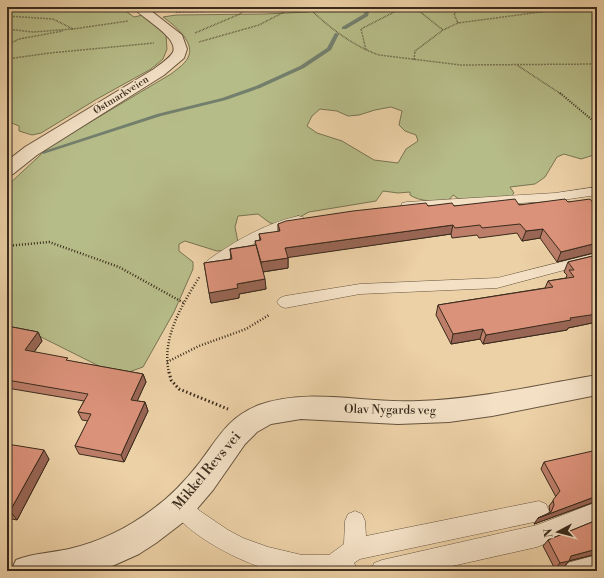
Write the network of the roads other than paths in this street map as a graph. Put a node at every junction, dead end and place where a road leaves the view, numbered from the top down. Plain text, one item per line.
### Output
1 (145, 11) edge
2 (7, 170) edge
3 (597, 191) edge
4 (396, 207) edge
5 (308, 219) edge
6 (597, 258) edge
7 (213, 263) edge
8 (285, 302) road end
9 (597, 384) edge
10 (254, 419) joint
11 (180, 506) junction
12 (539, 510) dead end
13 (597, 512) edge
14 (355, 521) dead end
15 (355, 549) junction
16 (597, 566) edge
17 (340, 569) edge
18 (27, 571) edge
19 (382, 571) edge
20 (575, 571) edge

1 - 2 street, Østmarkveien
3 - 4 lane
5 - 7 lane
6 - 8 lane
9 - 10 street, Olav Nygards veg
10 - 11 street, Mikkel Revs vei
11 - 17 lane
11 - 18 street, Mikkel Revs vei
12 - 15 lane
13 - 19 lane
14 - 15 lane
15 - 17 lane
16 - 20 lane

